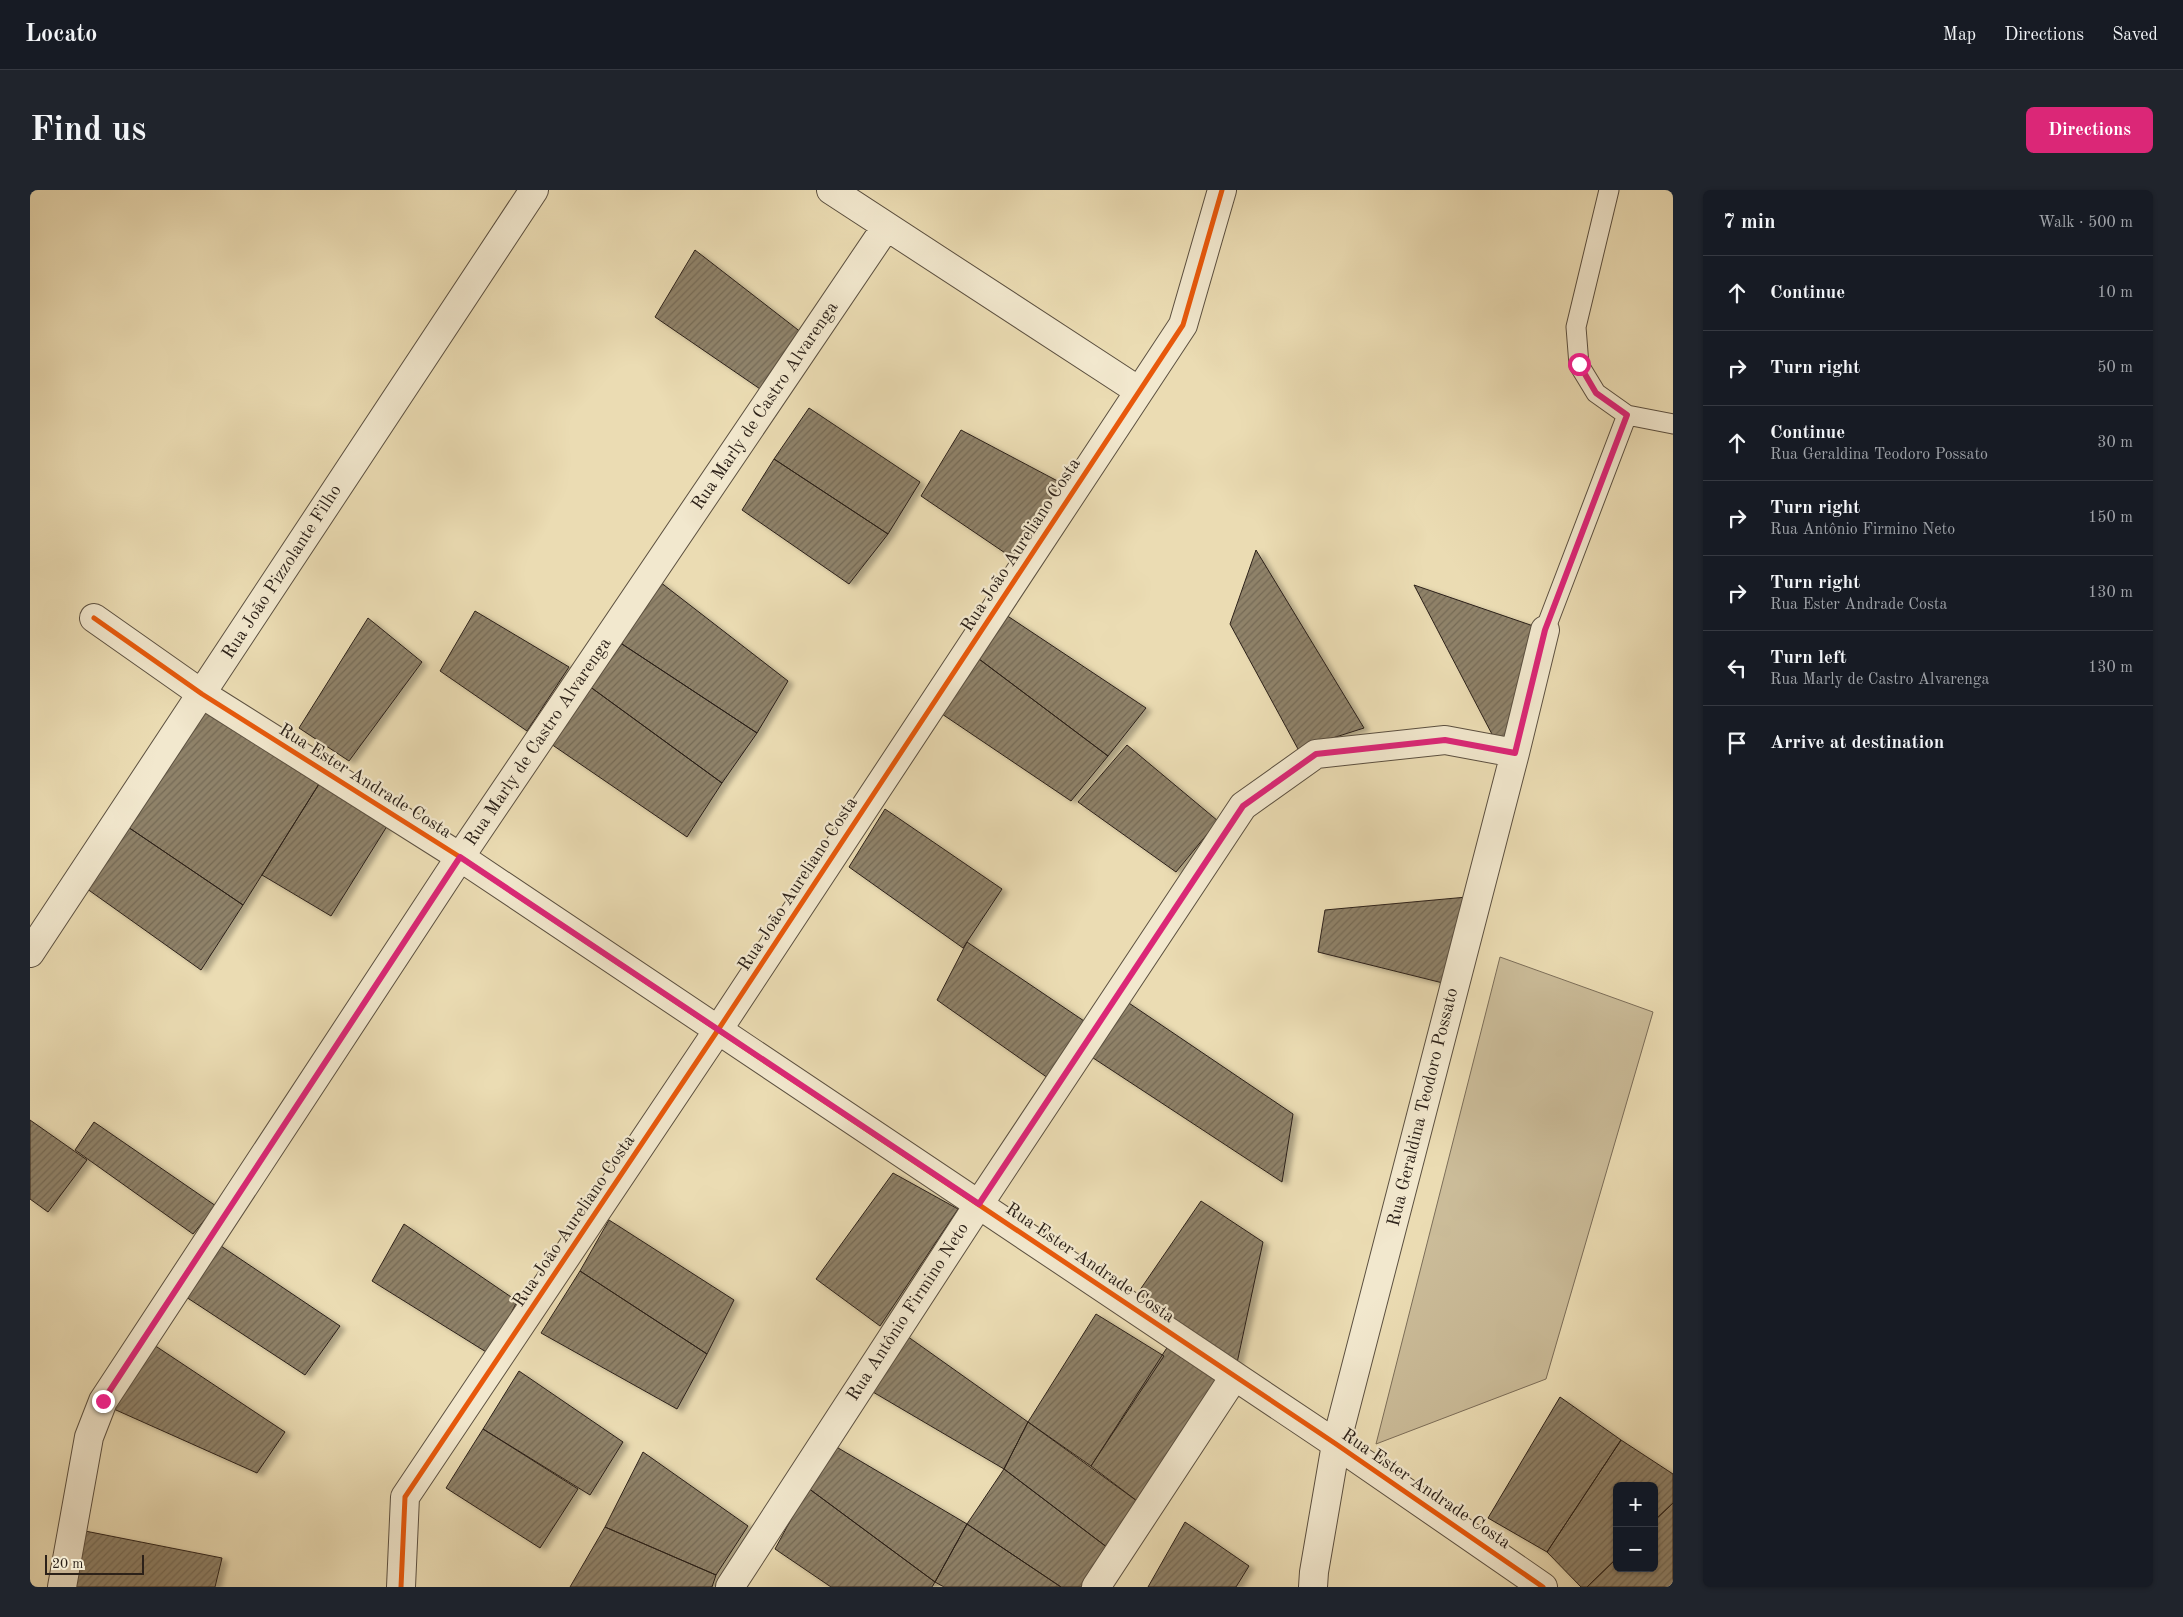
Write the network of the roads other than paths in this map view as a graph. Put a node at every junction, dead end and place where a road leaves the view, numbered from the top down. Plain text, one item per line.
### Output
1 (534, 190) edge
2 (831, 190) edge
3 (1222, 190) edge
4 (1609, 190) edge
5 (886, 227) junction
6 (1139, 391) junction
7 (1627, 415) junction
8 (1673, 424) edge
9 (94, 618) dead end
10 (1545, 630) joint
11 (202, 694) junction
12 (1515, 753) junction
13 (460, 857) junction
14 (30, 953) edge
15 (718, 1030) junction
16 (979, 1204) junction
17 (1234, 1377) junction
18 (1336, 1444) junction
19 (62, 1587) edge
20 (401, 1587) edge
21 (730, 1587) edge
22 (1096, 1587) edge
23 (1313, 1587) edge
24 (1543, 1587) edge

1 - 11 street, Rua João Pizzolante Filho
2 - 5 street
3 - 6 street, Rua João Aureliano Costa
4 - 7 lane
5 - 6 street
5 - 13 street, Rua Marly de Castro Alvarenga
6 - 15 street, Rua João Aureliano Costa
7 - 8 lane
7 - 10 lane
9 - 11 street, Rua Ester Andrade Costa
10 - 12 street, Rua Geraldina Teodoro Possato
11 - 13 street, Rua Ester Andrade Costa
11 - 14 street, Rua João Pizzolante Filho
12 - 16 street, Rua Antônio Firmino Neto
12 - 18 street, Rua Geraldina Teodoro Possato
13 - 15 street, Rua Ester Andrade Costa
13 - 19 street, Rua Marly de Castro Alvarenga
15 - 16 street, Rua Ester Andrade Costa
15 - 20 street, Rua João Aureliano Costa
16 - 17 street, Rua Ester Andrade Costa
16 - 21 street, Rua Antônio Firmino Neto
17 - 18 street, Rua Ester Andrade Costa
17 - 22 street
18 - 23 street, Rua Geraldina Teodoro Possato
18 - 24 street, Rua Ester Andrade Costa

